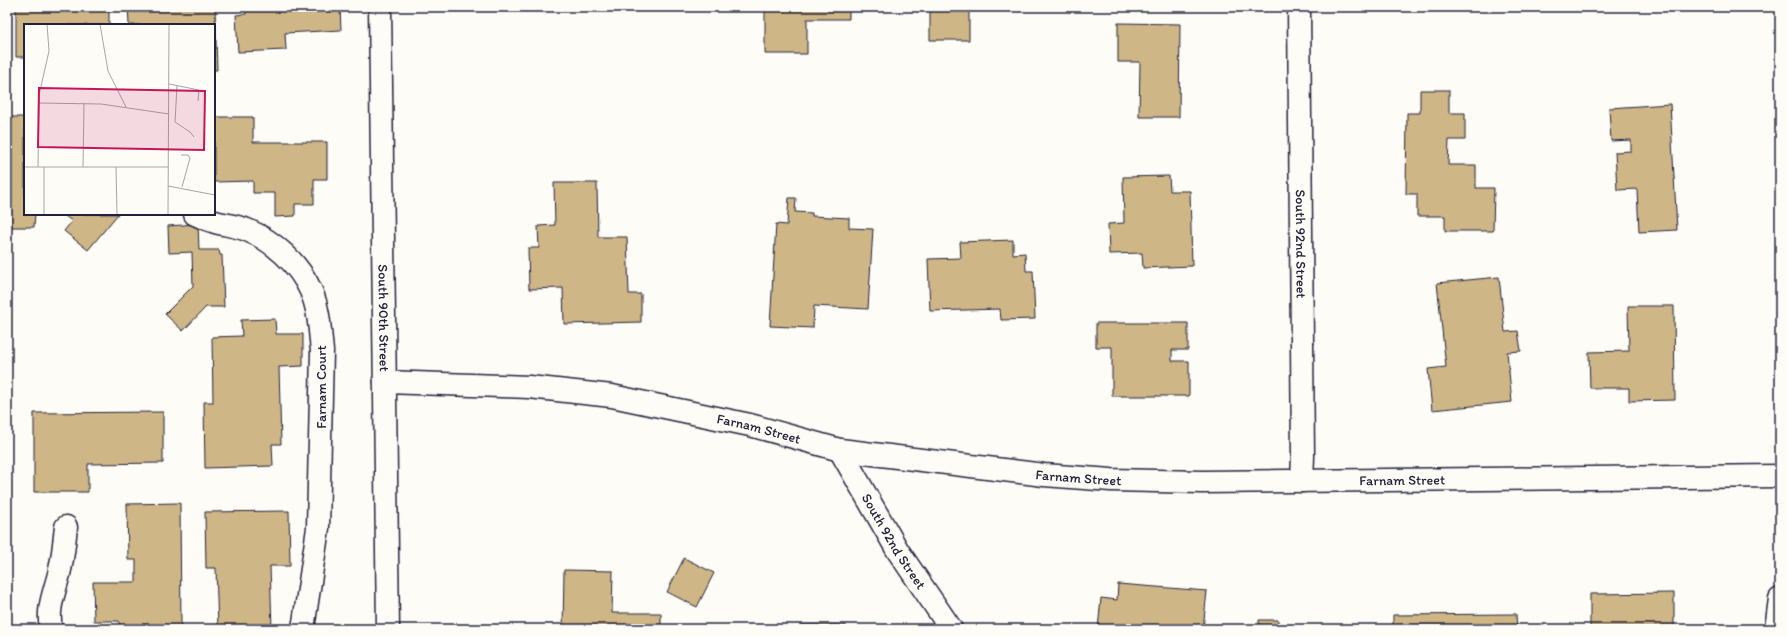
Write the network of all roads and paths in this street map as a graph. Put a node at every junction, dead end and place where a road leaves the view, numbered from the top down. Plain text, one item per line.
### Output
1 (380, 7) edge
2 (1299, 7) edge
3 (198, 215) edge
4 (386, 382) junction
5 (840, 450) junction
6 (1780, 476) edge
7 (1302, 482) junction
8 (66, 527) dead end
9 (1780, 599) edge
10 (51, 629) edge
11 (303, 629) edge
12 (388, 629) edge
13 (951, 629) edge
14 (1776, 629) edge

1 - 4 street, South 90th Street
2 - 7 street, South 92nd Street
3 - 11 street, Farnam Court
4 - 5 street, Farnam Street
4 - 12 street, South 90th Street
5 - 7 street, Farnam Street
5 - 13 street, South 92nd Street
6 - 7 street, Farnam Street
8 - 10 street
9 - 14 street

